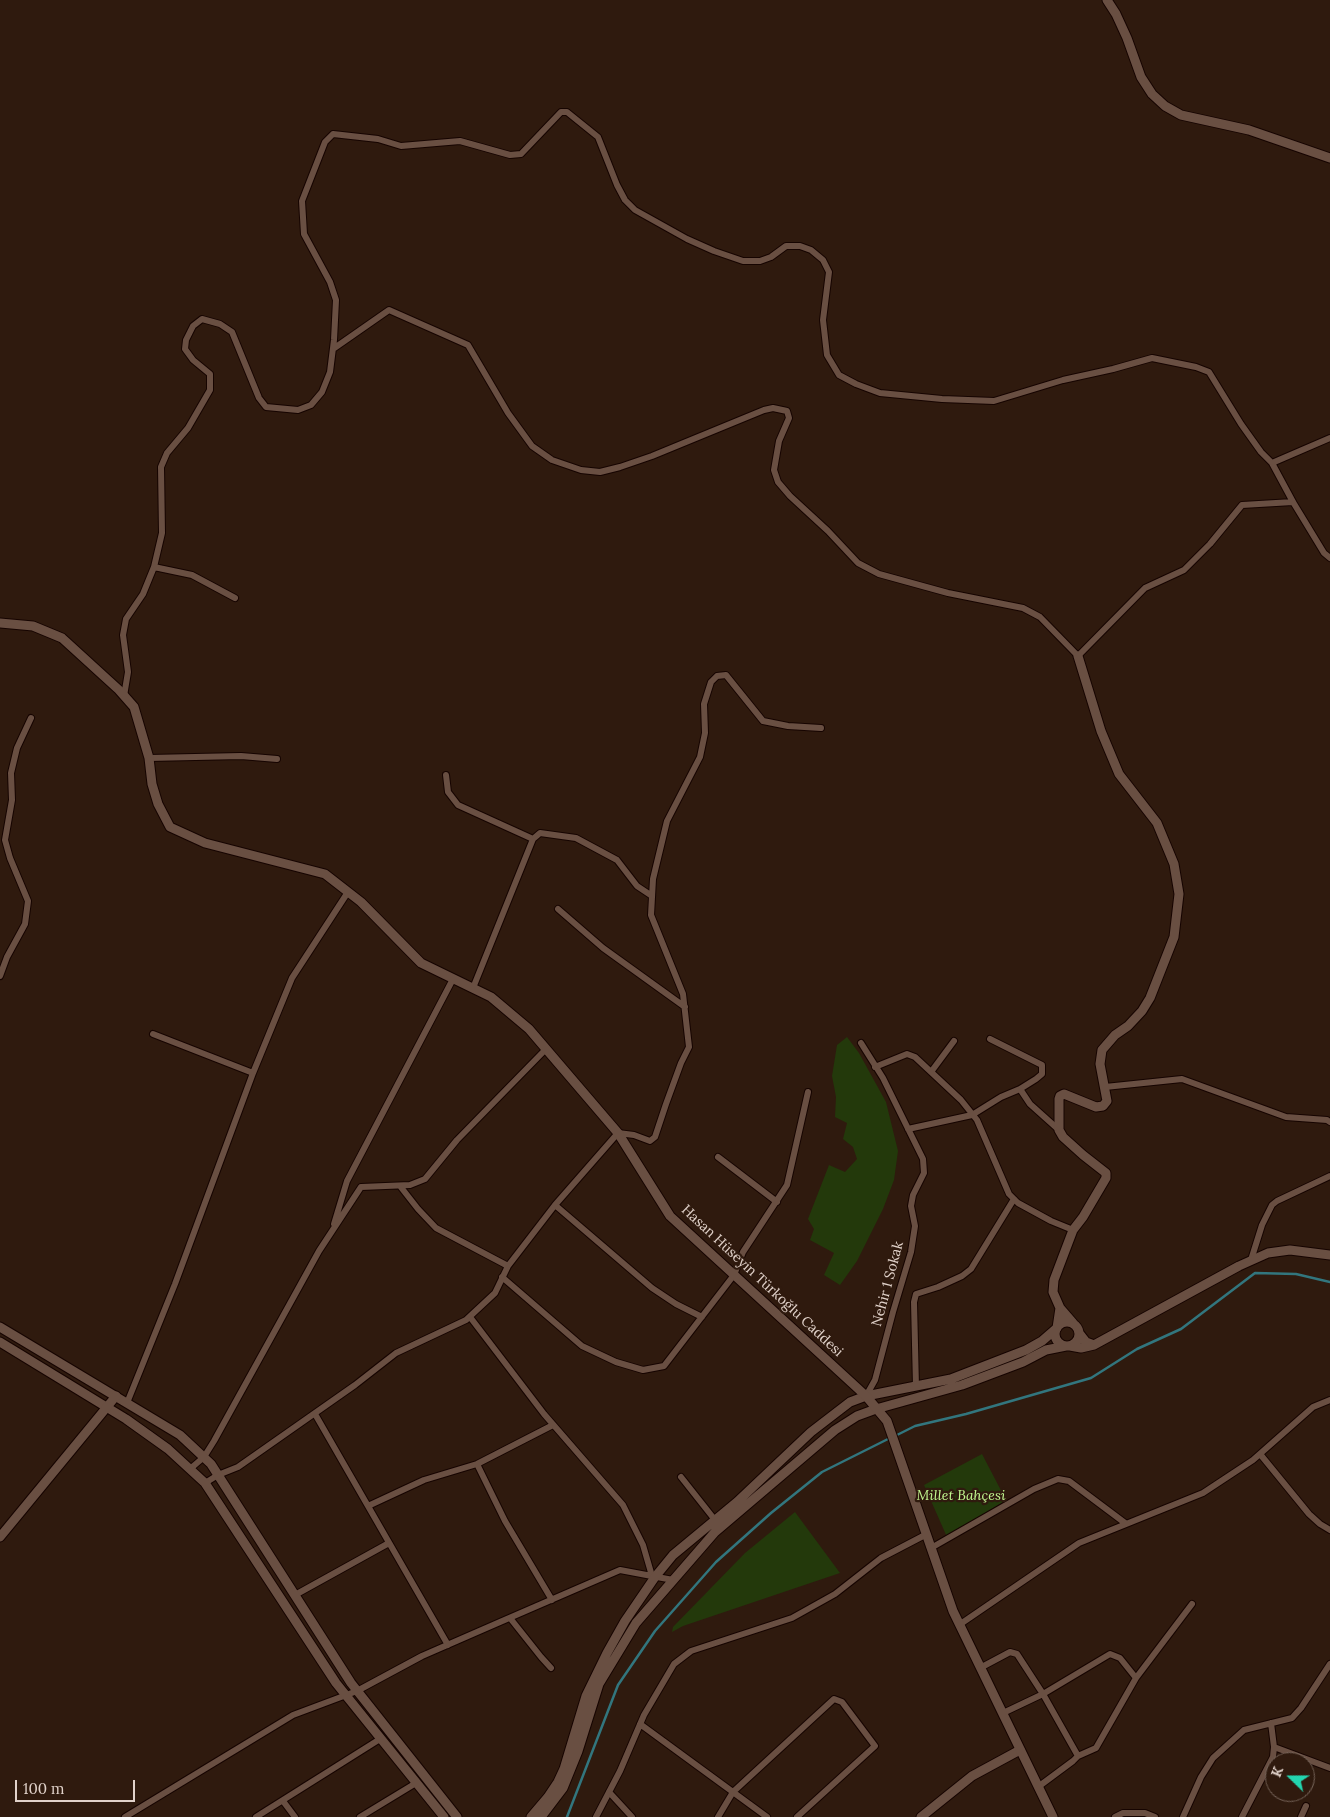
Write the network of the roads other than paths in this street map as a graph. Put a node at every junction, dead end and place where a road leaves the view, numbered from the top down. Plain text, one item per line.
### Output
1 (1107, 0) edge
2 (1330, 158) edge
3 (333, 350) junction
4 (1330, 438) edge
5 (1272, 464) junction
6 (1292, 502) junction
7 (1330, 558) edge
8 (154, 567) junction
9 (235, 598) dead end
10 (0, 623) edge
11 (1078, 656) junction
12 (124, 696) junction
13 (31, 718) dead end
14 (821, 728) dead end
15 (149, 758) junction
16 (277, 759) dead end
17 (446, 775) dead end
18 (533, 839) junction
19 (348, 892) junction
20 (652, 896) junction
21 (558, 909) dead end
22 (0, 976) edge
23 (453, 979) junction
24 (473, 988) junction
25 (685, 1007) junction
26 (153, 1034) dead end
27 (990, 1039) dead end
28 (954, 1041) dead end
29 (861, 1043) dead end
30 (546, 1049) junction
31 (876, 1067) junction
32 (930, 1072) junction
33 (253, 1073) junction
34 (1105, 1087) junction
35 (1020, 1089) junction
36 (808, 1092) dead end
37 (972, 1115) junction
38 (1329, 1120) edge
39 (908, 1129) junction
40 (1059, 1130) junction
41 (618, 1133) junction
42 (718, 1157) dead end
43 (1330, 1176) edge
44 (400, 1186) junction
45 (1014, 1199) junction
46 (777, 1202) junction
47 (555, 1205) junction
48 (333, 1230) junction
49 (1073, 1230) junction
50 (1330, 1255) edge
51 (1251, 1260) junction
52 (508, 1266) junction
53 (734, 1275) junction
54 (502, 1277) junction
55 (1060, 1308) junction
56 (702, 1317) junction
57 (470, 1318) junction
58 (1073, 1323) junction
59 (0, 1327) edge
60 (1057, 1328) junction
61 (1079, 1334) junction
62 (0, 1342) edge
63 (1094, 1345) junction
64 (1068, 1346) junction
65 (916, 1387) junction
66 (116, 1396) junction
67 (866, 1396) junction
68 (1330, 1400) edge
69 (127, 1403) junction
70 (106, 1407) junction
71 (876, 1409) junction
72 (315, 1414) junction
73 (553, 1425) junction
74 (1260, 1454) junction
75 (204, 1457) junction
76 (477, 1464) junction
77 (190, 1469) junction
78 (218, 1475) junction
79 (681, 1477) dead end
80 (206, 1483) junction
81 (368, 1506) junction
82 (715, 1520) junction
83 (1126, 1523) junction
84 (1330, 1530) edge
85 (926, 1534) junction
86 (0, 1537) edge
87 (389, 1543) junction
88 (931, 1548) junction
89 (653, 1576) junction
90 (672, 1580) junction
91 (295, 1596) junction
92 (552, 1600) junction
93 (1192, 1604) dead end
94 (510, 1618) junction
95 (960, 1624) junction
96 (448, 1645) junction
97 (1330, 1664) edge
98 (551, 1668) dead end
99 (980, 1668) junction
100 (1136, 1678) junction
101 (357, 1691) junction
102 (1044, 1694) junction
103 (345, 1695) junction
104 (1003, 1713) junction
105 (1271, 1723) junction
106 (640, 1724) junction
107 (380, 1739) junction
108 (1274, 1747) junction
109 (1020, 1750) junction
110 (1078, 1756) junction
111 (1330, 1768) edge
112 (416, 1783) junction
113 (1038, 1786) junction
114 (609, 1792) junction
115 (733, 1792) junction
116 (283, 1801) junction
117 (1306, 1806) dead end
118 (126, 1817) edge
119 (256, 1817) edge
120 (295, 1817) edge
121 (360, 1817) edge
122 (444, 1817) edge
123 (458, 1817) edge
124 (531, 1817) edge
125 (541, 1817) edge
126 (596, 1817) edge
127 (632, 1817) edge
128 (718, 1817) edge
129 (767, 1817) edge
130 (797, 1817) edge
131 (921, 1817) edge
132 (1053, 1817) edge
133 (1115, 1817) edge
134 (1155, 1817) edge
135 (1183, 1817) edge
136 (1242, 1817) edge
137 (1301, 1817) edge

1 - 2 street
3 - 5 street
3 - 8 street
3 - 11 street
4 - 5 street
5 - 6 street
6 - 7 street
6 - 11 street
8 - 9 street
8 - 12 street
10 - 12 street, Hasan Hüseyin Türkoğlu Caddesi
11 - 34 street
12 - 15 street, Hasan Hüseyin Türkoğlu Caddesi
13 - 22 street
14 - 20 street
15 - 16 street
15 - 19 street, Hasan Hüseyin Türkoğlu Caddesi
17 - 18 street
18 - 20 street
18 - 24 street
19 - 23 street, Hasan Hüseyin Türkoğlu Caddesi
19 - 33 street
20 - 25 street
21 - 25 street
23 - 24 street, Hasan Hüseyin Türkoğlu Caddesi
23 - 48 street
24 - 30 street, Hasan Hüseyin Türkoğlu Caddesi
25 - 41 street
26 - 33 street
27 - 35 street
28 - 32 street
29 - 31 street, Nehir 1 Sokak
30 - 41 street, Hasan Hüseyin Türkoğlu Caddesi
30 - 44 street
31 - 32 street
31 - 39 street, Nehir 1 Sokak
32 - 37 street
33 - 69 street
34 - 38 street
34 - 40 street
35 - 37 street
35 - 40 street
36 - 46 street
37 - 39 street
37 - 45 street
39 - 67 street, Nehir 1 Sokak
40 - 49 street
41 - 47 street
41 - 53 street, Hasan Hüseyin Türkoğlu Caddesi
42 - 46 street
43 - 51 street
44 - 48 street
44 - 52 street
45 - 49 street
45 - 65 street
46 - 53 street
47 - 52 street
47 - 56 street
48 - 75 street
49 - 55 street
50 - 51 street
51 - 63 street
52 - 54 street
53 - 56 street
53 - 67 street, Hasan Hüseyin Türkoğlu Caddesi
54 - 56 street
54 - 57 street
55 - 58 street
55 - 60 street
57 - 72 street
57 - 73 street
58 - 60 street
58 - 61 street
59 - 66 street
60 - 64 street
60 - 65 street
61 - 63 street
61 - 64 street
62 - 70 street
63 - 64 street
64 - 71 street
65 - 67 street
66 - 69 street
66 - 70 street
67 - 71 street, Hasan Hüseyin Türkoğlu Caddesi
67 - 82 street
68 - 74 street
69 - 75 street
70 - 77 street
70 - 86 street
71 - 85 street, Hasan Hüseyin Türkoğlu Caddesi
71 - 90 street
72 - 78 street
72 - 81 street
73 - 76 street
73 - 89 street
74 - 83 street
74 - 84 street
75 - 77 street
75 - 78 street
76 - 81 street
76 - 92 street
77 - 80 street
78 - 80 street
78 - 91 street
79 - 82 street
80 - 103 street
81 - 87 street
82 - 89 street
83 - 88 street
83 - 95 street
85 - 88 street
85 - 106 street
87 - 91 street
87 - 96 street
88 - 95 street
89 - 90 street
89 - 92 street
89 - 124 street
90 - 125 street
91 - 101 street
92 - 94 street
93 - 100 street
94 - 96 street
94 - 98 street
95 - 99 street
96 - 101 street
97 - 105 street
99 - 102 street
99 - 104 street
100 - 102 street
100 - 110 street
101 - 103 street
101 - 123 street
102 - 104 street
102 - 110 street
103 - 107 street
103 - 118 street
104 - 109 street
105 - 108 street
105 - 135 street
106 - 114 street
106 - 115 street
107 - 112 street
107 - 116 street
108 - 111 street
108 - 136 street
109 - 113 street
109 - 131 street
110 - 113 street
112 - 121 street
112 - 122 street
113 - 132 street
114 - 126 street
114 - 127 street
115 - 128 street
115 - 129 street
115 - 130 street
116 - 119 street
116 - 120 street
117 - 137 street
133 - 134 street

